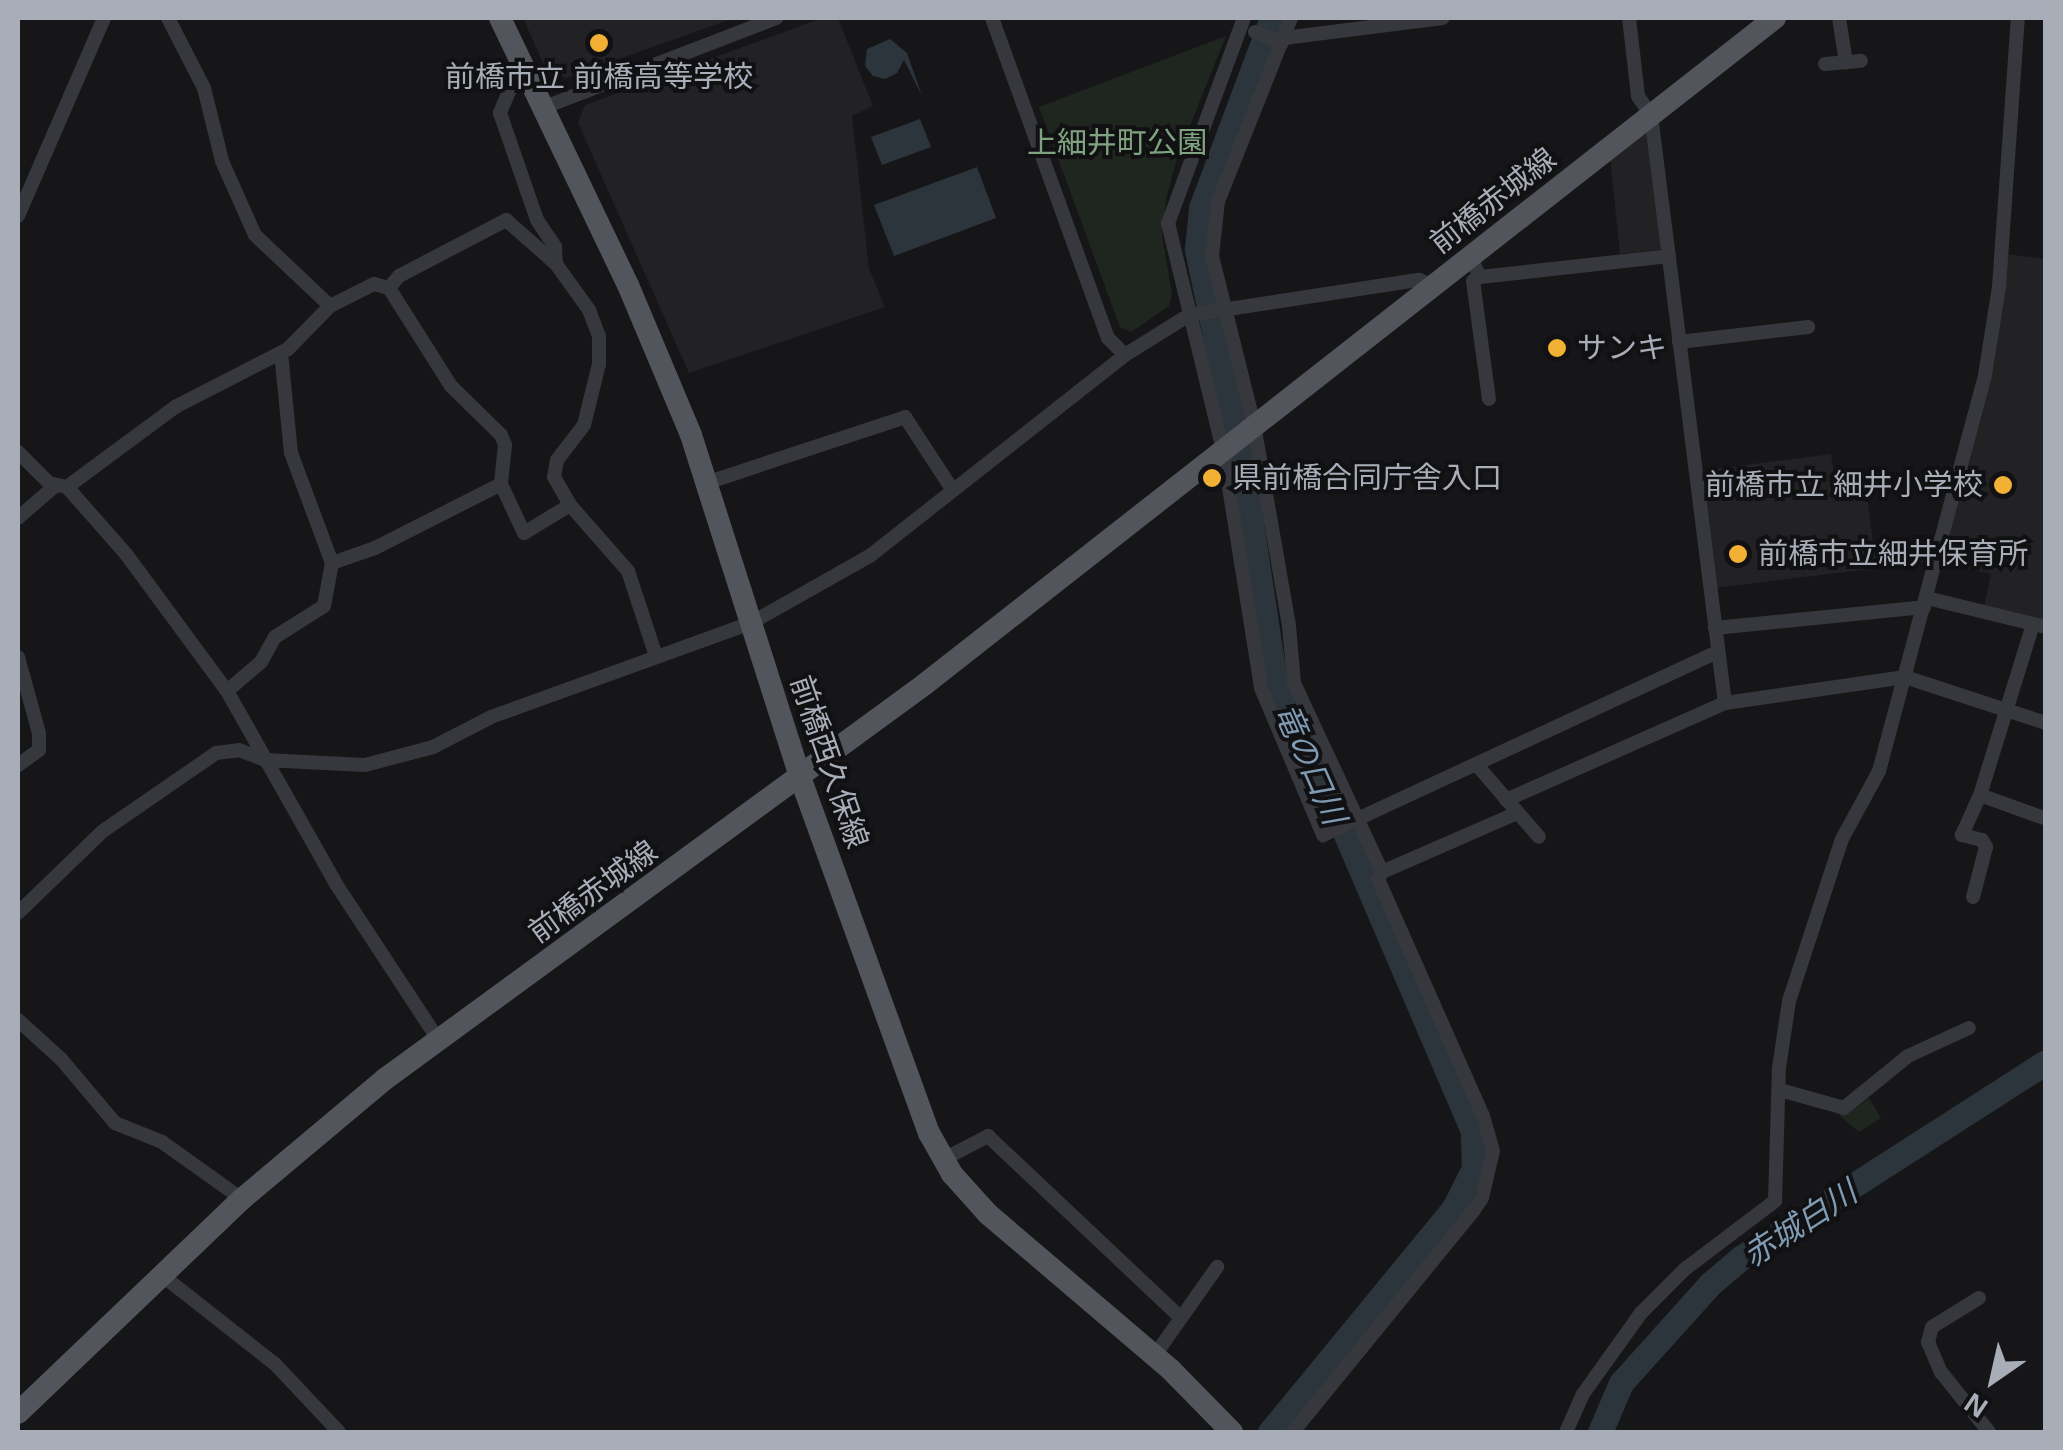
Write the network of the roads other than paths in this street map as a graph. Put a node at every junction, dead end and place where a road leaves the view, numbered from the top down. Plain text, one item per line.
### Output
1 (104, 18) edge
2 (168, 18) edge
3 (500, 18) edge
4 (776, 18) edge
5 (992, 18) edge
6 (1244, 18) edge
7 (1291, 18) edge
8 (1443, 18) edge
9 (1628, 18) edge
10 (1775, 18) edge
11 (1839, 18) edge
12 (2018, 18) edge
13 (1255, 32) dead end
14 (1281, 41) junction
15 (1825, 64) dead end
16 (528, 78) junction
17 (542, 108) junction
18 (1651, 115) junction
19 (18, 216) edge
20 (1669, 256) junction
21 (556, 264) junction
22 (1475, 267) junction
23 (1433, 286) junction
24 (389, 288) junction
25 (330, 306) junction
26 (1223, 308) junction
27 (1189, 316) junction
28 (1808, 327) dead end
29 (1680, 342) junction
30 (281, 353) junction
31 (1125, 355) junction
32 (1489, 400) dead end
33 (1251, 428) junction
34 (1225, 448) junction
35 (18, 452) edge
36 (706, 483) junction
37 (501, 484) junction
38 (62, 486) junction
39 (952, 488) junction
40 (570, 505) junction
41 (18, 518) edge
42 (332, 563) junction
43 (1925, 602) junction
44 (751, 623) junction
45 (2039, 626) edge
46 (1716, 628) junction
47 (1718, 652) junction
48 (656, 656) junction
49 (18, 657) edge
50 (1905, 677) junction
51 (227, 691) junction
52 (1725, 703) junction
53 (2006, 710) junction
54 (2046, 723) edge
55 (265, 760) junction
56 (1476, 764) junction
57 (18, 765) edge
58 (800, 776) junction
59 (1980, 795) junction
60 (1506, 800) junction
61 (1517, 812) junction
62 (2044, 818) edge
63 (1354, 820) junction
64 (1539, 836) dead end
65 (1382, 872) junction
66 (1973, 896) dead end
67 (18, 914) edge
68 (18, 1020) edge
69 (1969, 1028) dead end
70 (438, 1039) junction
71 (1780, 1090) junction
72 (944, 1159) junction
73 (242, 1199) junction
74 (1217, 1267) dead end
75 (163, 1276) junction
76 (1979, 1298) dead end
77 (1180, 1317) junction
78 (1155, 1355) junction
79 (18, 1413) edge
80 (339, 1432) edge
81 (1232, 1432) edge
82 (1293, 1432) edge
83 (1566, 1432) edge
84 (1989, 1432) edge

1 - 19 street
2 - 25 street
3 - 16 main road, 前橋西久保線
4 - 17 street
5 - 31 street
6 - 27 street
7 - 14 street
8 - 14 street
9 - 18 street
10 - 18 main road, 前橋赤城線
11 - 15 street
12 - 43 street
13 - 14 street
14 - 26 street
16 - 17 main road, 前橋西久保線
16 - 21 street
17 - 36 main road, 前橋西久保線
18 - 20 street
18 - 22 main road, 前橋赤城線
20 - 22 street
20 - 29 street
21 - 24 street
21 - 40 street
22 - 23 main road, 前橋赤城線
22 - 32 street
23 - 26 street
23 - 33 main road, 前橋赤城線
24 - 25 street
24 - 37 street
25 - 30 street
26 - 27 street
26 - 33 street
27 - 31 street
27 - 34 street
28 - 29 street
29 - 46 street
30 - 38 street
30 - 42 street
31 - 39 street
33 - 34 main road, 前橋赤城線
33 - 63 street
34 - 58 main road, 前橋赤城線
34 - 63 street
35 - 38 street
36 - 39 street
36 - 44 main road, 前橋西久保線
37 - 40 street
37 - 42 street
38 - 41 street
38 - 51 street
39 - 44 street
40 - 48 street
42 - 51 street
43 - 45 street
43 - 46 street
43 - 50 street
44 - 48 street
44 - 58 main road, 前橋西久保線
45 - 53 street
46 - 47 street
47 - 52 street
47 - 56 street
48 - 55 street
49 - 57 street
50 - 52 street
50 - 53 street
50 - 71 street
51 - 55 street
52 - 60 street
53 - 54 street
53 - 59 street
55 - 67 street
55 - 70 street
56 - 60 street
56 - 63 street
58 - 70 main road, 前橋赤城線
58 - 72 main road, 前橋西久保線
59 - 62 street
59 - 66 street
60 - 61 street
61 - 64 street
61 - 65 street
63 - 65 street
65 - 82 street
68 - 73 street
69 - 71 street
70 - 73 main road, 前橋赤城線
71 - 83 street
72 - 77 street
72 - 78 main road, 前橋西久保線
73 - 75 main road, 前橋赤城線
74 - 77 street
75 - 79 main road, 前橋赤城線
75 - 80 street
76 - 84 street
77 - 78 street
78 - 81 main road, 前橋西久保線

